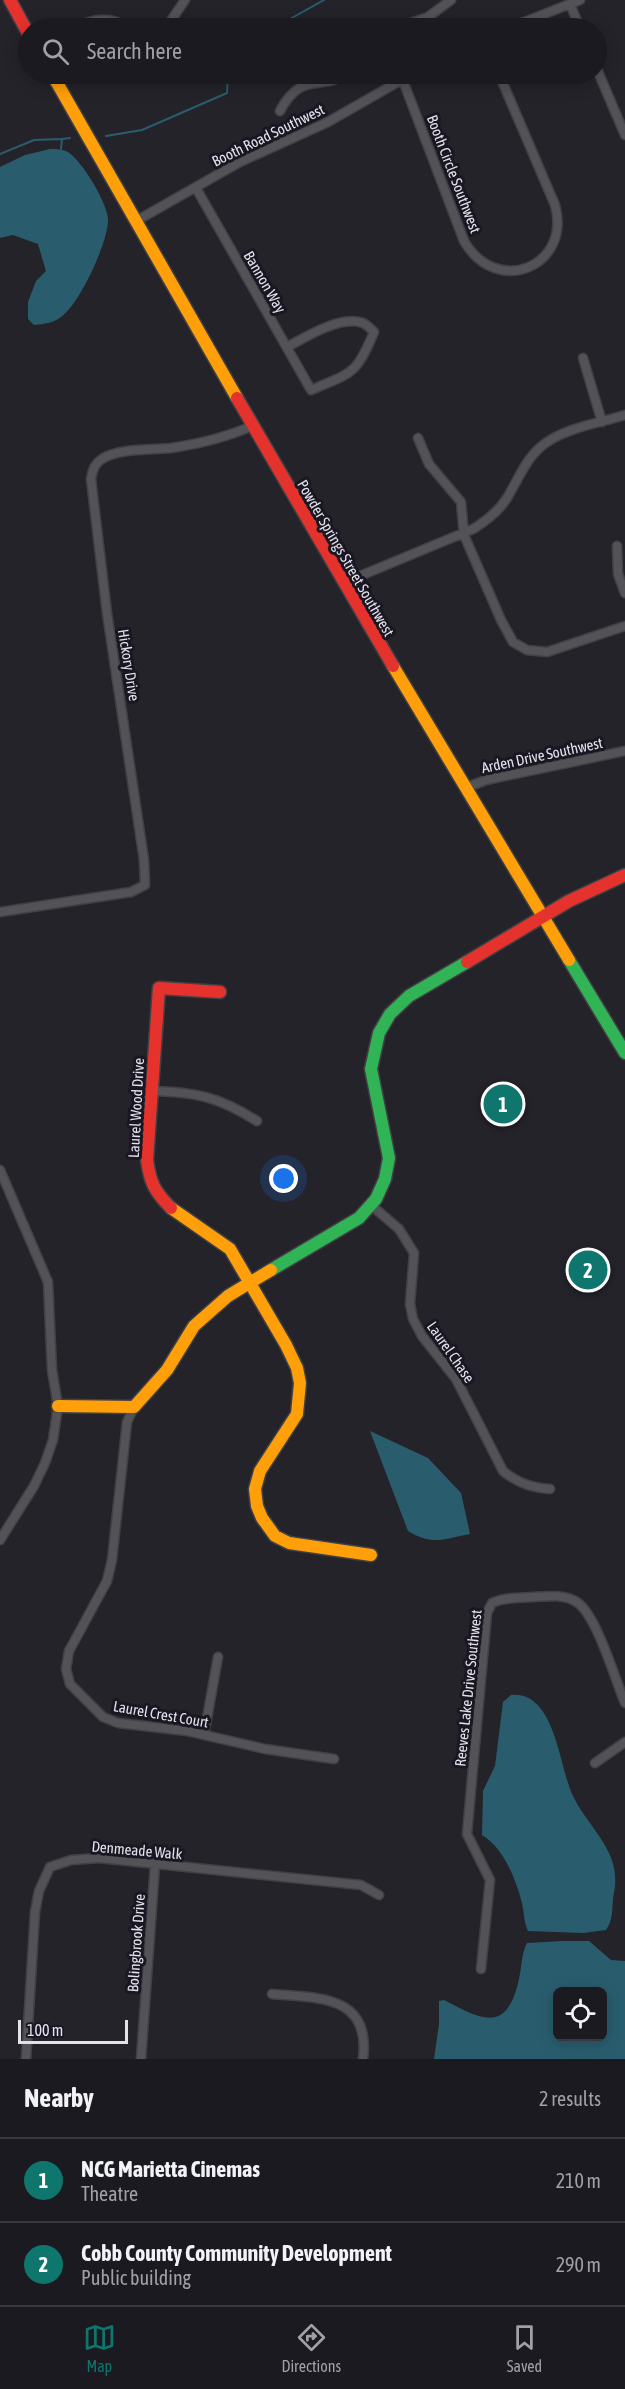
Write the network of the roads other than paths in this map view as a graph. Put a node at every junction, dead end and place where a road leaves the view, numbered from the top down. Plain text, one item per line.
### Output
1 (10, 0) edge
2 (185, 0) edge
3 (451, 0) edge
4 (580, 0) edge
5 (570, 4) junction
6 (20, 18) edge
7 (173, 18) edge
8 (425, 18) edge
9 (534, 18) edge
10 (576, 18) edge
11 (58, 84) edge
12 (310, 84) edge
13 (389, 84) edge
14 (405, 84) edge
15 (503, 84) edge
16 (604, 84) edge
17 (279, 111) dead end
18 (625, 135) edge
19 (196, 188) junction
20 (136, 221) junction
21 (287, 347) junction
22 (583, 358) dead end
23 (625, 415) edge
24 (602, 422) junction
25 (252, 426) junction
26 (418, 438) dead end
27 (464, 534) junction
28 (617, 546) dead end
29 (343, 583) junction
30 (625, 593) edge
31 (625, 626) edge
32 (625, 751) edge
33 (465, 788) junction
34 (625, 875) edge
35 (0, 912) edge
36 (543, 917) junction
37 (220, 992) dead end
38 (625, 1053) edge
39 (152, 1091) junction
40 (257, 1121) dead end
41 (0, 1170) edge
42 (370, 1205) junction
43 (250, 1283) junction
44 (58, 1406) junction
45 (134, 1407) junction
46 (550, 1490) dead end
47 (0, 1540) edge
48 (370, 1554) dead end
49 (218, 1657) dead end
50 (625, 1703) edge
51 (204, 1735) junction
52 (625, 1742) edge
53 (334, 1759) dead end
54 (595, 1763) dead end
55 (155, 1865) junction
56 (379, 1895) dead end
57 (480, 1969) dead end
58 (272, 1994) dead end
59 (26, 2059) edge
60 (141, 2059) edge
61 (363, 2059) edge

1 - 6 street
2 - 7 street
3 - 8 street
4 - 5 street
5 - 9 street
5 - 10 street
11 - 20 street, Powder Springs Street Southwest
12 - 17 street
13 - 19 street, Booth Road Southwest
14 - 15 street, Booth Circle Southwest
16 - 18 street
19 - 20 street, Booth Road Southwest
19 - 21 street, Bannon Way
20 - 25 street, Powder Springs Street Southwest
21 - 21 street, Bannon Way
22 - 24 street
23 - 24 street
24 - 27 street
25 - 29 street, Powder Springs Street Southwest
25 - 35 street, Hickory Drive
26 - 27 street
27 - 29 street
27 - 31 street
28 - 30 street
29 - 33 street, Powder Springs Street Southwest
32 - 33 street, Arden Drive Southwest
33 - 36 street, Powder Springs Street Southwest
34 - 36 street
36 - 38 street, Powder Springs Street Southwest
36 - 42 street
37 - 39 street, Laurel Wood Drive
39 - 40 street
39 - 43 street, Laurel Wood Drive
41 - 44 street
42 - 43 street
42 - 46 street, Laurel Chase
43 - 45 street
43 - 48 street, Laurel Wood Drive
44 - 45 street
44 - 47 street
45 - 51 street, Laurel Crest Court
49 - 51 street
50 - 57 street, Reeves Lake Drive Southwest
51 - 53 street, Laurel Crest Court
52 - 54 street
55 - 56 street, Denmeade Walk
55 - 59 street, Denmeade Walk
55 - 60 street, Bolingbrook Drive
58 - 61 street

